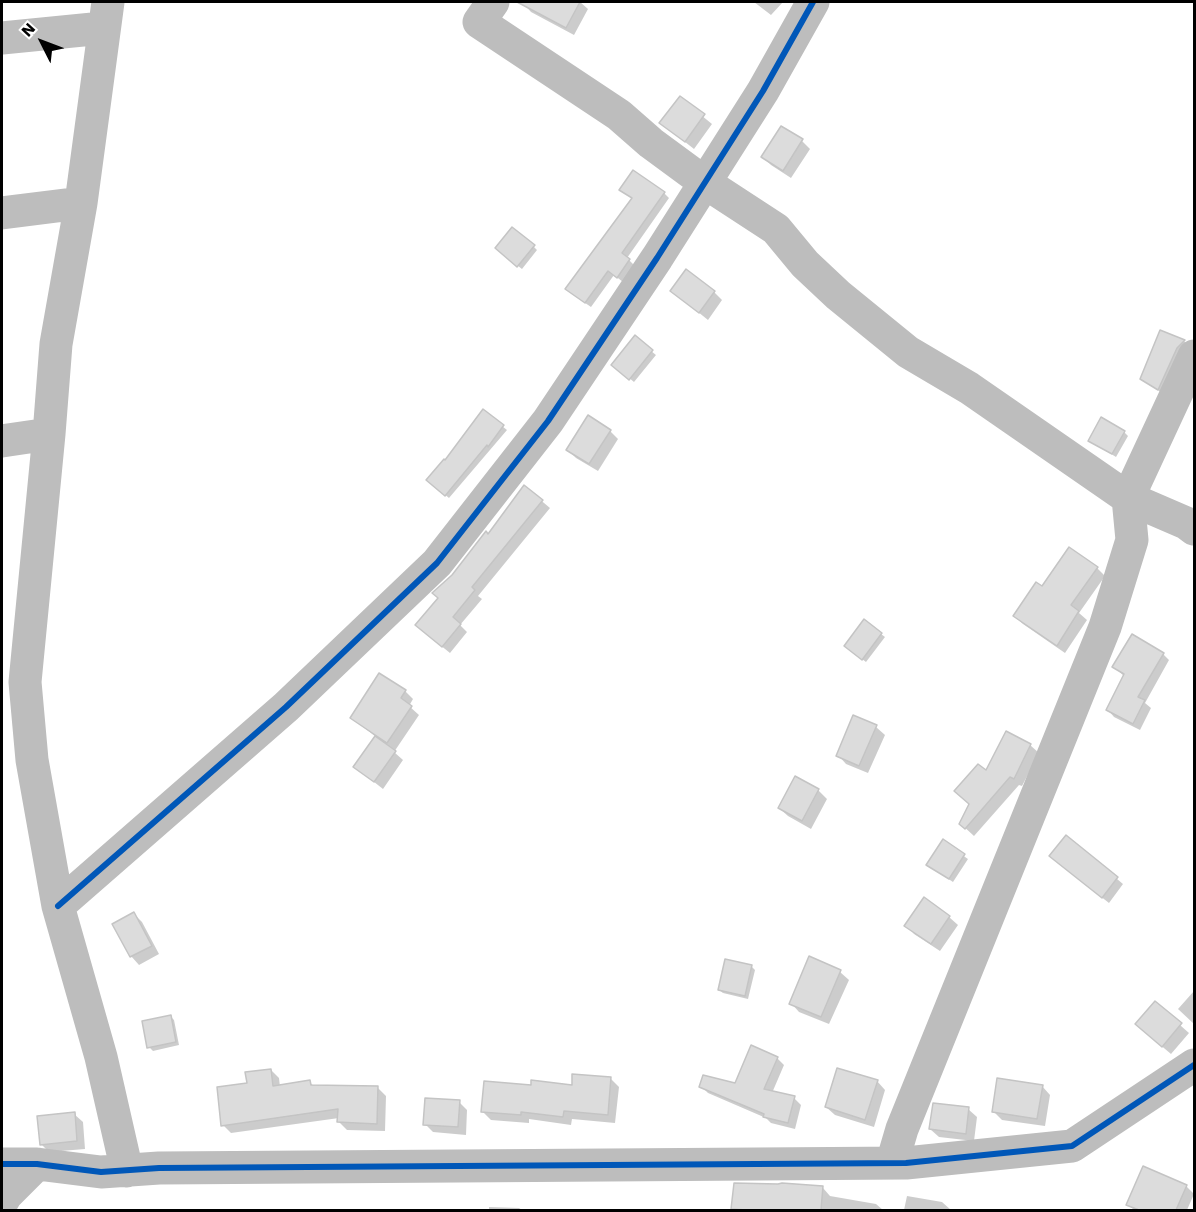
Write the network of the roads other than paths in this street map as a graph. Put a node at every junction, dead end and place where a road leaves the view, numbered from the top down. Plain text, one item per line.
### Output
1 (493, 2) edge
2 (813, 2) edge
3 (106, 15) edge
4 (2, 38) edge
5 (704, 182) junction
6 (81, 203) junction
7 (2, 213) edge
8 (1194, 356) edge
9 (49, 434) junction
10 (2, 441) edge
11 (1128, 498) junction
12 (1194, 529) edge
13 (13, 685) edge
14 (58, 906) junction
15 (1194, 1065) edge
16 (892, 1163) junction
17 (2, 1164) edge
18 (37, 1164) junction
19 (127, 1171) junction
20 (2, 1202) edge

1 - 5 street
2 - 5 street
3 - 4 street
3 - 6 street
5 - 11 street
5 - 14 street
6 - 7 street
6 - 9 street
8 - 11 street
9 - 10 street
9 - 13 street
11 - 12 street
11 - 16 street
13 - 14 street
14 - 19 street
15 - 16 street
16 - 19 street
17 - 18 street
18 - 19 street
18 - 20 street

